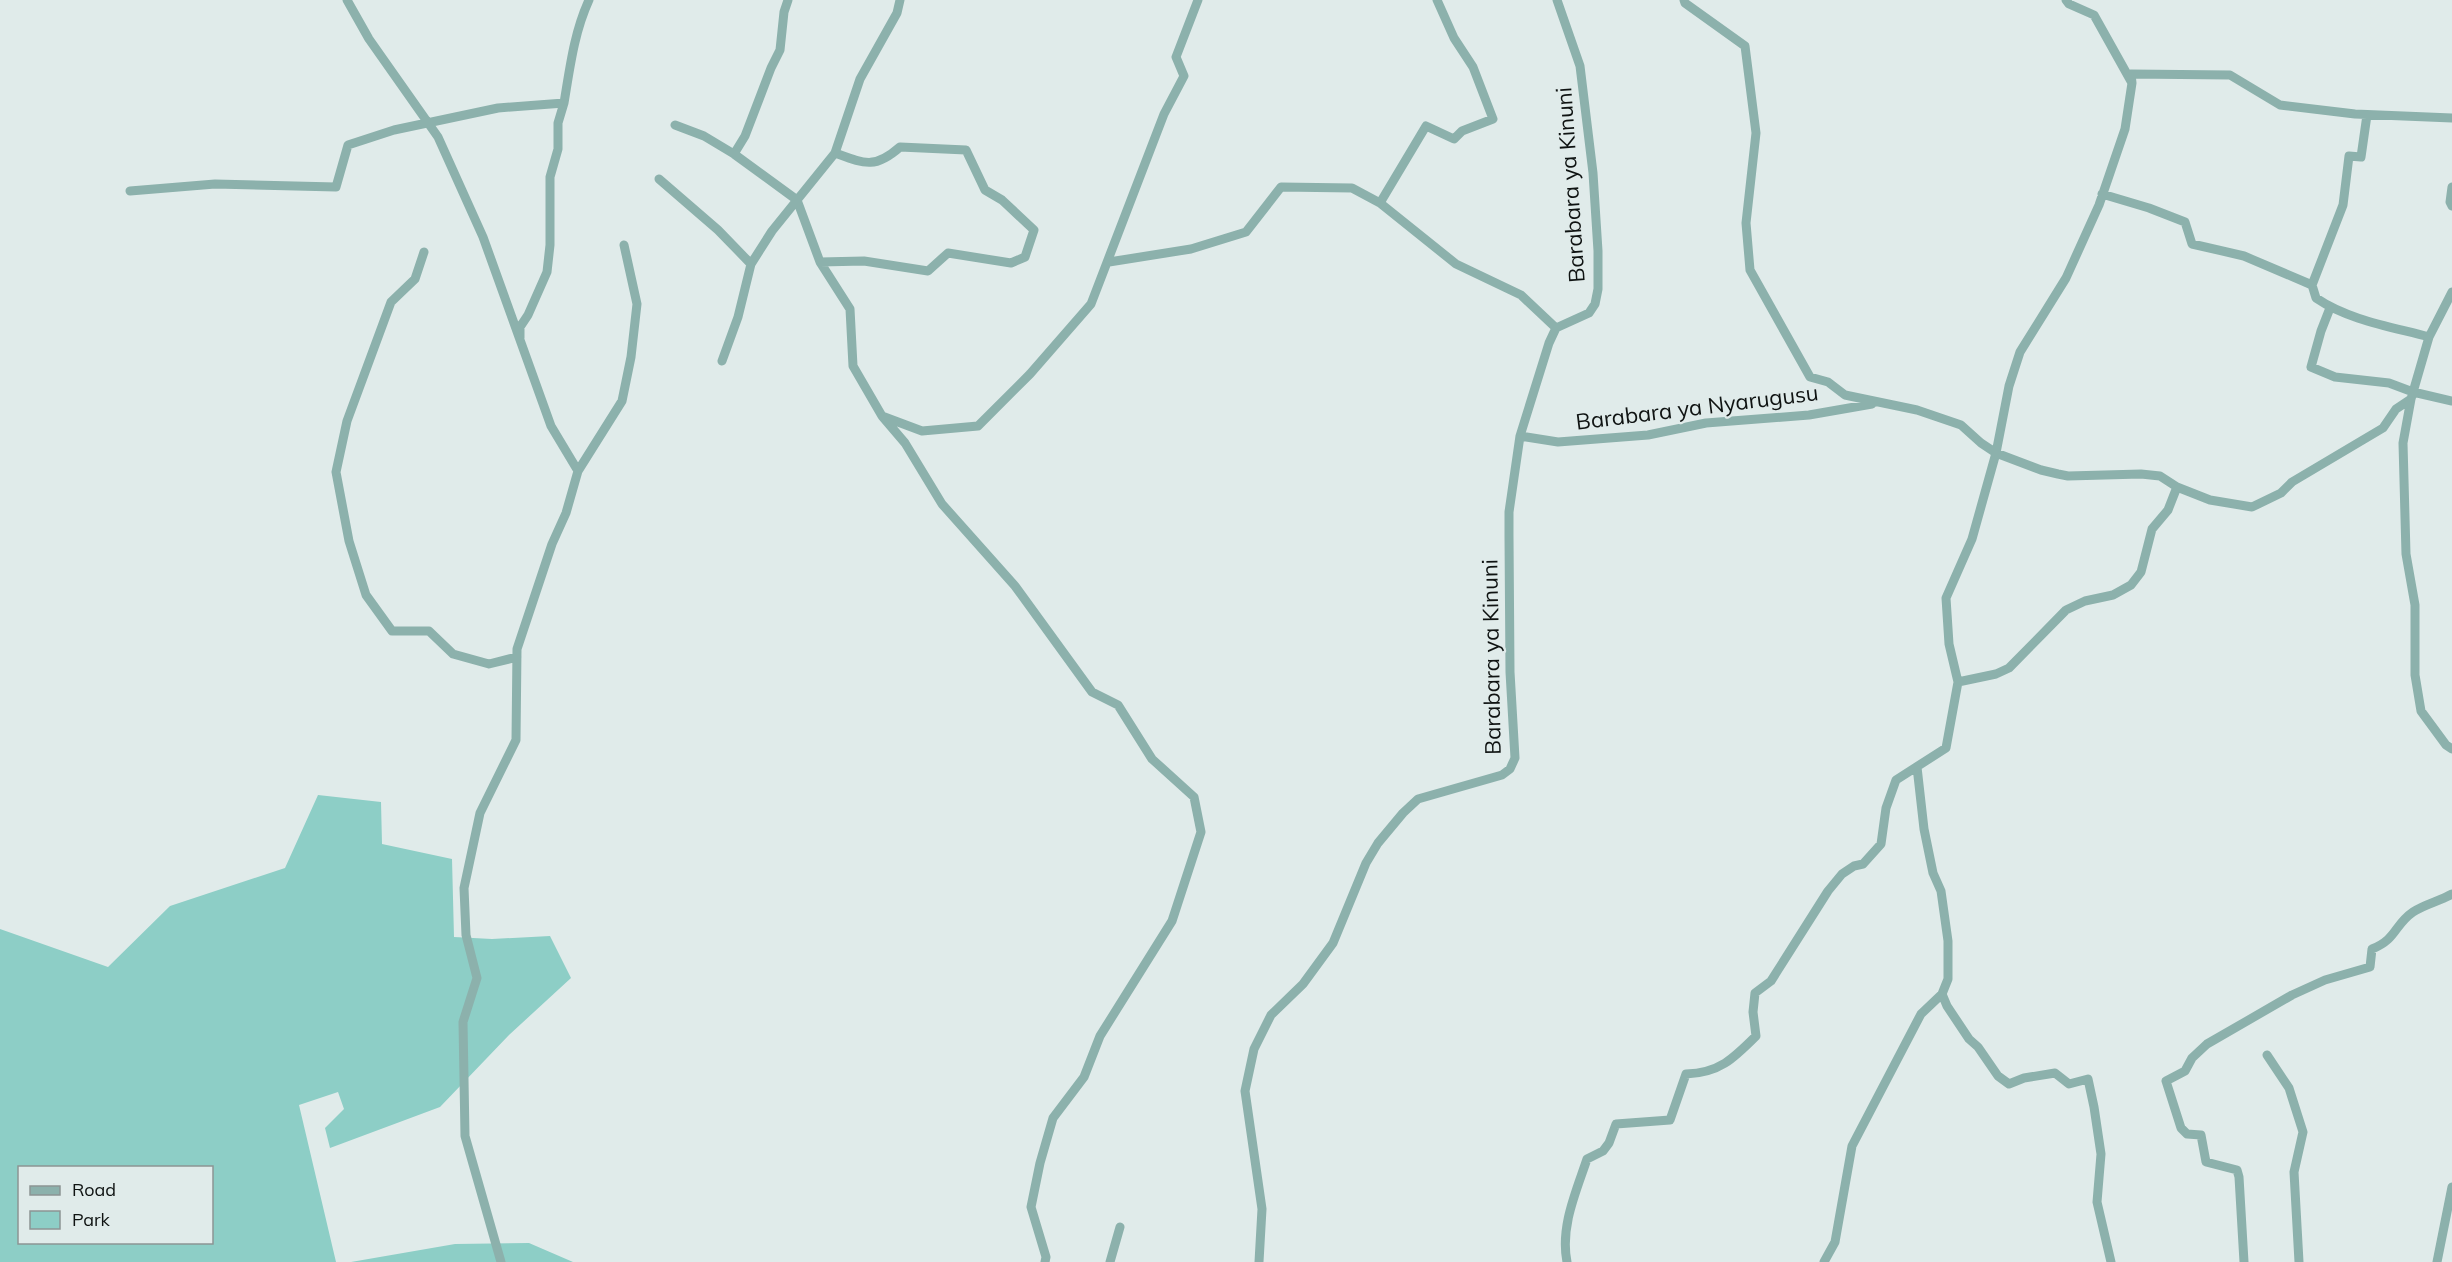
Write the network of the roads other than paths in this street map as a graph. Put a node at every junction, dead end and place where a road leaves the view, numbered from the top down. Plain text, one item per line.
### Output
1 (347, 0) edge
2 (589, 0) edge
3 (788, 0) edge
4 (900, 0) edge
5 (1198, 0) edge
6 (1437, 0) edge
7 (1557, 0) edge
8 (1684, 0) edge
9 (2066, 0) edge
10 (2132, 83) junction
11 (564, 103) junction
12 (2367, 115) junction
13 (2452, 118) edge
14 (428, 123) junction
15 (675, 125) dead end
16 (836, 153) junction
17 (734, 154) junction
18 (659, 179) dead end
19 (2452, 187) edge
20 (130, 190) dead end
21 (2102, 194) junction
22 (797, 200) junction
23 (1380, 203) junction
24 (2452, 206) edge
25 (624, 245) dead end
26 (424, 252) dead end
27 (820, 262) junction
28 (1109, 262) junction
29 (751, 264) junction
30 (2312, 285) junction
31 (2452, 292) edge
32 (2330, 308) junction
33 (1556, 328) junction
34 (2429, 336) junction
35 (519, 341) junction
36 (722, 361) dead end
37 (2412, 395) junction
38 (2452, 401) edge
39 (1878, 403) junction
40 (882, 416) junction
41 (1520, 436) junction
42 (1996, 453) junction
43 (578, 471) junction
44 (2177, 487) junction
45 (517, 657) junction
46 (1958, 682) junction
47 (2452, 749) edge
48 (1917, 766) junction
49 (2452, 894) edge
50 (1942, 994) junction
51 (2267, 1055) dead end
52 (2452, 1187) edge
53 (2449, 1212) edge
54 (1120, 1227) dead end
55 (501, 1262) edge
56 (1045, 1262) edge
57 (1110, 1262) edge
58 (1259, 1262) edge
59 (1567, 1262) edge
60 (1824, 1262) edge
61 (2111, 1262) edge
62 (2244, 1262) edge
63 (2299, 1262) edge
64 (2437, 1262) edge

1 - 14 street
2 - 11 street
3 - 17 street
4 - 16 street
5 - 28 street
6 - 23 street
7 - 33 street, Barabara ya Kinuni
8 - 39 street, Barabara ya Nyarugusu
9 - 10 street
10 - 12 street
10 - 21 street
11 - 14 street
11 - 35 street
12 - 13 street
12 - 30 street
14 - 20 street
14 - 35 street
15 - 17 street
16 - 22 street
16 - 27 street
17 - 22 street
18 - 29 street
19 - 24 street
21 - 30 street
21 - 42 street
22 - 27 street
22 - 29 street
23 - 28 street
23 - 33 street
25 - 43 street
26 - 45 street
27 - 40 street
28 - 40 street
29 - 36 street
30 - 32 street
31 - 34 street
32 - 34 street
32 - 37 street
33 - 41 street, Barabara ya Kinuni
34 - 37 street
35 - 43 street
37 - 38 street
37 - 44 street, Barabara ya Nyarugusu
37 - 47 street
39 - 41 street, Barabara ya Nyarugusu
39 - 42 street, Barabara ya Nyarugusu
40 - 56 street
41 - 58 street, Barabara ya Kinuni
42 - 44 street, Barabara ya Nyarugusu
42 - 46 street
43 - 45 street
44 - 46 street
45 - 55 street
46 - 48 street
48 - 50 street
48 - 59 street
49 - 62 street
50 - 60 street
50 - 61 street
51 - 63 street
52 - 53 street
53 - 64 street
54 - 57 street

